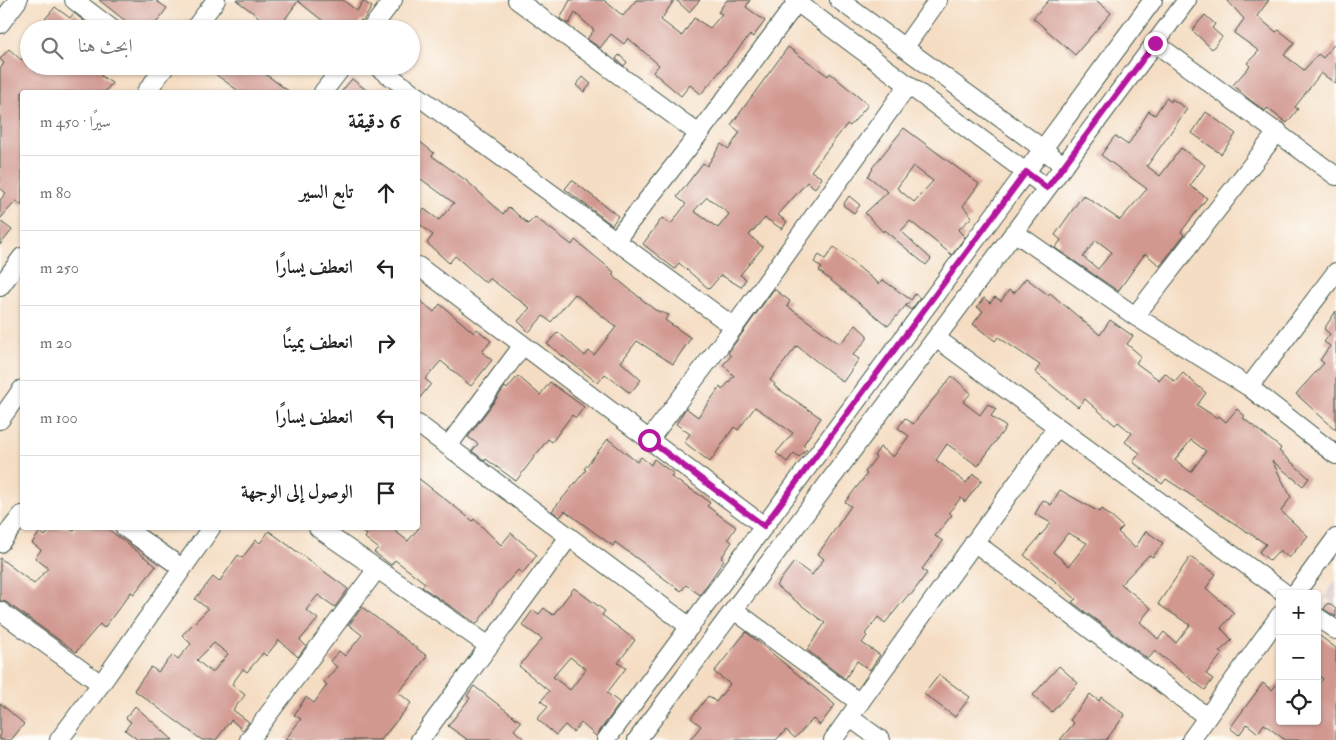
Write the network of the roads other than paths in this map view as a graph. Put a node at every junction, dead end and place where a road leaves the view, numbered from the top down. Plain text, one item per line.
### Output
1 (18, 0) edge
2 (74, 0) edge
3 (216, 0) edge
4 (392, 0) edge
5 (517, 0) edge
6 (838, 0) edge
7 (938, 0) edge
8 (1153, 0) edge
9 (1187, 0) edge
10 (795, 1) edge
11 (100, 20) edge
12 (201, 20) edge
13 (378, 20) edge
14 (0, 24) edge
15 (1155, 43) junction
16 (904, 48) junction
17 (158, 75) edge
18 (336, 75) edge
19 (388, 75) edge
20 (908, 84) junction
21 (147, 90) edge
22 (325, 90) edge
23 (409, 90) edge
24 (420, 97) edge
25 (1278, 132) junction
26 (699, 134) junction
27 (1043, 148) junction
28 (1064, 166) junction
29 (1026, 172) junction
30 (1336, 176) edge
31 (1047, 188) junction
32 (1014, 232) junction
33 (616, 241) junction
34 (20, 260) edge
35 (420, 268) edge
36 (1336, 272) edge
37 (0, 287) edge
38 (1135, 316) junction
39 (734, 327) junction
40 (936, 338) junction
41 (523, 345) junction
42 (1249, 387) junction
43 (20, 392) edge
44 (0, 420) edge
45 (420, 425) edge
46 (1057, 427) junction
47 (649, 440) junction
48 (448, 446) junction
49 (1336, 455) edge
50 (20, 518) edge
51 (764, 526) junction
52 (128, 530) edge
53 (210, 530) edge
54 (321, 530) edge
55 (569, 536) junction
56 (1336, 538) edge
57 (974, 542) junction
58 (0, 543) edge
59 (182, 568) junction
60 (377, 569) junction
61 (1281, 590) edge
62 (1298, 590) edge
63 (734, 610) junction
64 (0, 611) edge
65 (1321, 620) edge
66 (1276, 621) edge
67 (690, 627) junction
68 (1336, 630) edge
69 (488, 646) junction
70 (101, 684) junction
71 (855, 710) junction
72 (1207, 717) junction
73 (59, 740) edge
74 (249, 740) edge
75 (420, 740) edge
76 (606, 740) edge
77 (637, 740) edge
78 (833, 740) edge
79 (881, 740) edge
80 (1191, 740) edge

1 - 14 street
2 - 11 street
3 - 12 street
4 - 13 street
5 - 26 street
6 - 16 street
7 - 16 street
8 - 27 street
9 - 15 street
10 - 20 street
10 - 26 street
15 - 25 street
15 - 28 street
16 - 27 street
17 - 21 street
18 - 22 street
19 - 23 street
20 - 29 street
20 - 39 street
24 - 33 street
25 - 30 street
25 - 38 street
26 - 33 street
27 - 28 street
27 - 29 street
28 - 31 street
29 - 31 street
29 - 51 street
31 - 32 street
32 - 38 street
32 - 40 street
33 - 39 street
34 - 37 street
35 - 41 street
36 - 42 street
38 - 42 street
39 - 47 street
40 - 46 street
40 - 63 street
41 - 47 street
41 - 48 street
42 - 49 street
43 - 44 street
45 - 48 street
46 - 57 street
46 - 61 street
47 - 51 street
48 - 55 street
50 - 58 street
51 - 67 street
52 - 59 street
53 - 59 street
54 - 60 street
55 - 67 street
55 - 69 street
56 - 62 street
57 - 71 street
57 - 72 street
59 - 70 street
60 - 69 street
60 - 74 street
63 - 71 street
63 - 77 street
64 - 70 street
65 - 68 street
66 - 72 street
67 - 76 street
69 - 75 street
70 - 73 street
71 - 78 street
71 - 79 street
72 - 80 street

